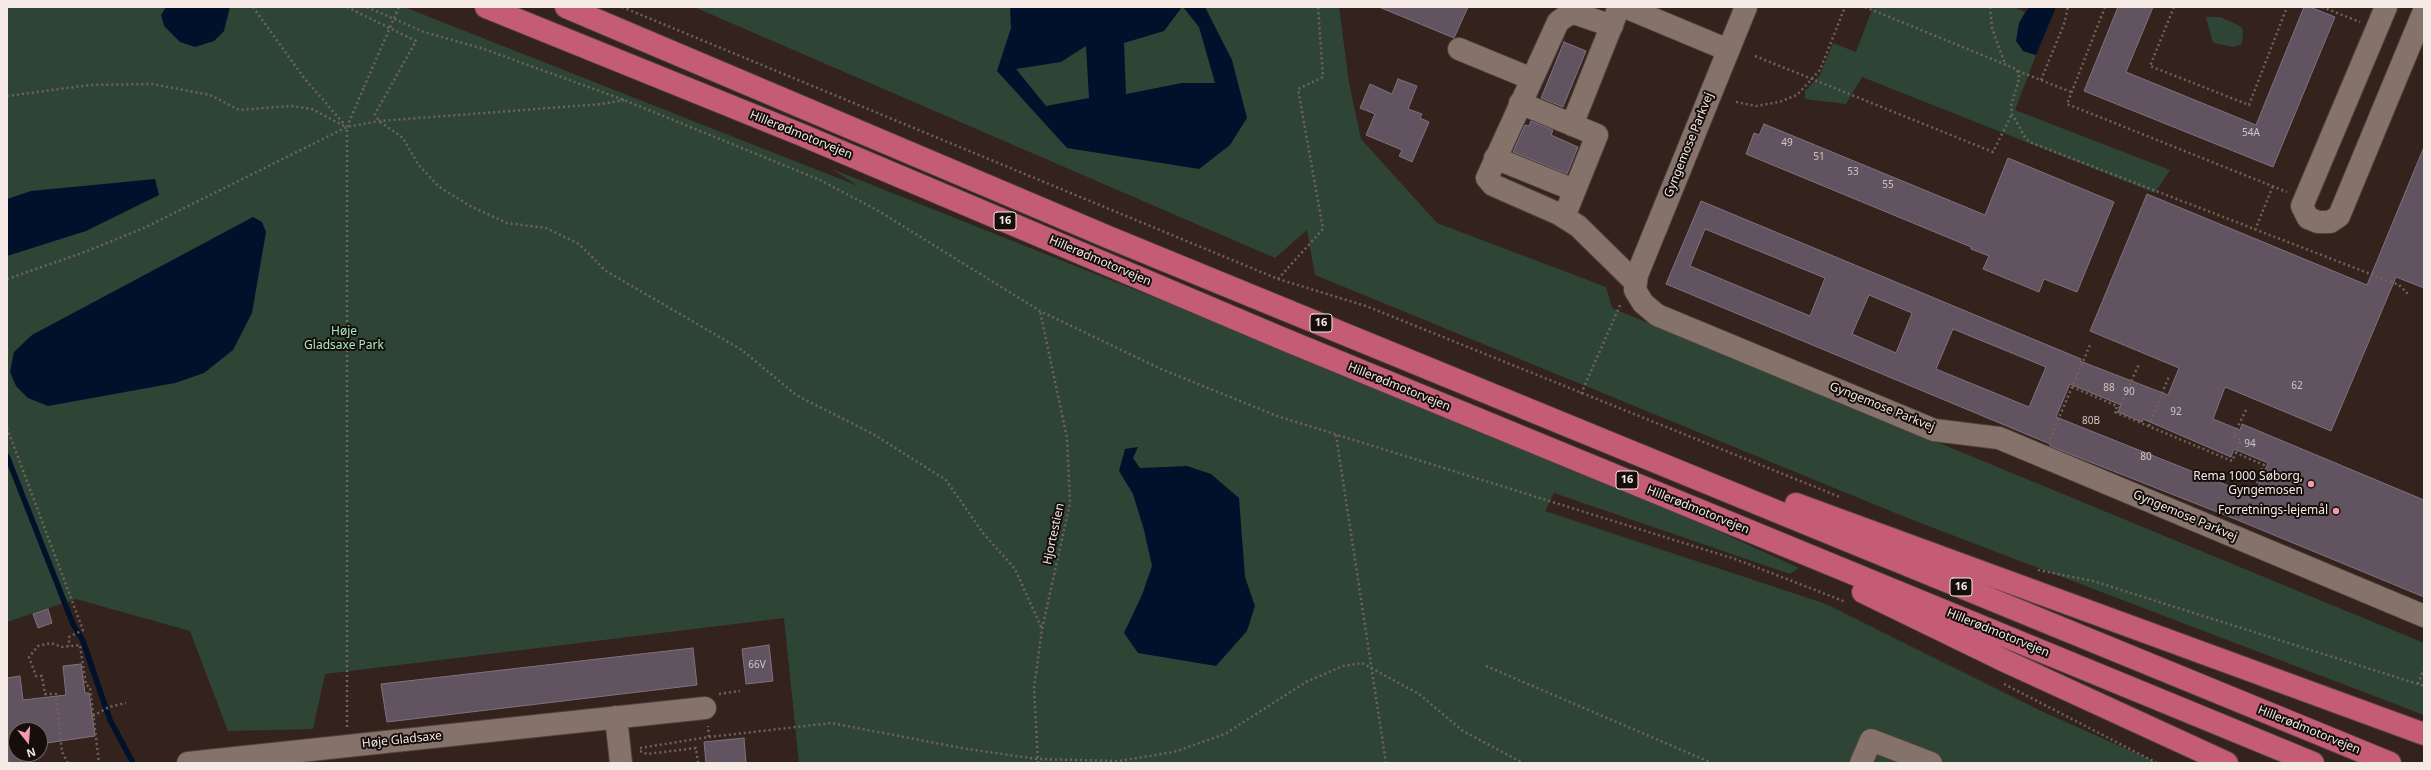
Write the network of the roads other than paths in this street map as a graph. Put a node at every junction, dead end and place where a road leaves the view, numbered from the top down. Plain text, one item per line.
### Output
1 (486, 7) edge
2 (566, 7) edge
3 (1625, 7) edge
4 (1746, 7) edge
5 (2386, 7) edge
6 (2424, 11) edge
7 (1616, 16) edge
8 (1459, 49) dead end
9 (1728, 50) junction
10 (1532, 79) junction
11 (1520, 103) junction
12 (1572, 125) junction
13 (1495, 158) junction
14 (1574, 190) junction
15 (1564, 217) junction
16 (1636, 286) junction
17 (1532, 411) junction
18 (1729, 522) junction
19 (2424, 616) edge
20 (705, 708) road end
21 (616, 717) junction
22 (2424, 734) edge
23 (188, 763) edge
24 (621, 763) edge
25 (1861, 763) edge
26 (1931, 763) edge
27 (2227, 763) edge
28 (2313, 763) edge
29 (2390, 763) edge

1 - 18 highway, Hillerødmotorvejen / 16
2 - 17 highway, Hillerødmotorvejen / 16
3 - 9 street
4 - 9 street, Gyngemose Parkvej
5 - 6 street
7 - 10 street
7 - 12 street
8 - 10 street
9 - 16 street, Gyngemose Parkvej
10 - 11 street
11 - 12 street
11 - 13 street
12 - 14 street
13 - 14 street
13 - 15 street
14 - 15 street
15 - 16 street
16 - 19 street, Gyngemose Parkvej
17 - 22 highway
17 - 29 highway, Hillerødmotorvejen / 16
18 - 27 highway
18 - 28 highway, Hillerødmotorvejen / 16
20 - 21 street, Høje Gladsaxe
21 - 23 street, Høje Gladsaxe
21 - 24 street
25 - 26 street

